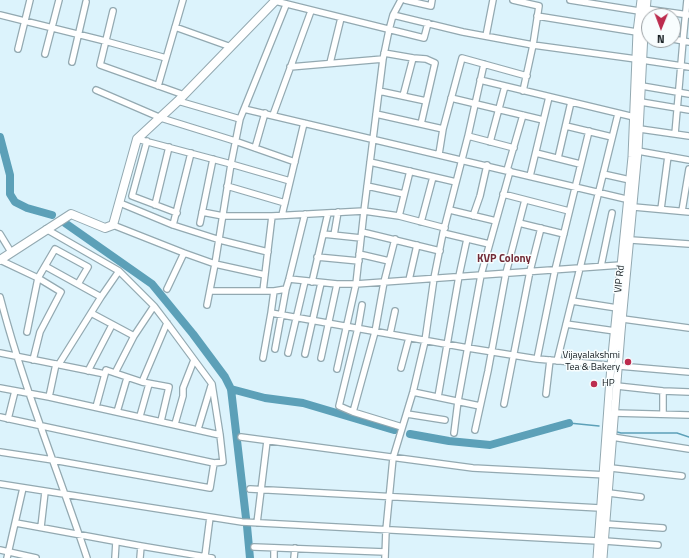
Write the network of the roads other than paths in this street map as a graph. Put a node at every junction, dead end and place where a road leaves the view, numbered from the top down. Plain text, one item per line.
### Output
1 (30, 0) edge
2 (59, 0) edge
3 (183, 0) edge
4 (401, 0) edge
5 (405, 0) edge
6 (432, 0) edge
7 (493, 0) edge
8 (513, 0) edge
9 (570, 0) edge
10 (687, 0) edge
11 (276, 1) edge
12 (86, 2) dead end
13 (286, 5) junction
14 (641, 10) edge
15 (113, 11) dead end
16 (311, 11) junction
17 (0, 15) edge
18 (393, 15) junction
19 (687, 15) edge
20 (537, 16) junction
21 (341, 18) junction
22 (25, 21) junction
23 (428, 23) junction
24 (175, 27) junction
25 (51, 28) junction
26 (388, 30) junction
27 (641, 33) edge
28 (79, 34) junction
29 (486, 36) junction
30 (682, 40) junction
31 (105, 41) junction
32 (689, 42) edge
33 (533, 45) junction
34 (641, 46) edge
35 (231, 47) junction
36 (18, 49) dead end
37 (384, 53) junction
38 (45, 54) dead end
39 (166, 58) junction
40 (413, 58) junction
41 (383, 59) junction
42 (639, 60) junction
43 (72, 62) dead end
44 (330, 64) junction
45 (484, 64) junction
46 (681, 66) junction
47 (290, 67) junction
48 (689, 67) edge
49 (527, 76) junction
50 (480, 80) junction
51 (158, 86) junction
52 (505, 86) junction
53 (642, 86) junction
54 (96, 90) dead end
55 (379, 91) junction
56 (523, 91) junction
57 (679, 93) junction
58 (689, 94) edge
59 (404, 96) junction
60 (549, 97) junction
61 (181, 98) junction
62 (451, 98) junction
63 (426, 101) junction
64 (571, 102) junction
65 (641, 102) junction
66 (475, 104) junction
67 (678, 108) junction
68 (244, 109) junction
69 (498, 109) junction
70 (689, 110) edge
71 (265, 114) junction
72 (376, 114) junction
73 (618, 114) junction
74 (273, 115) junction
75 (522, 115) junction
76 (634, 117) junction
77 (161, 118) junction
78 (240, 119) junction
79 (543, 120) junction
80 (304, 123) junction
81 (422, 124) junction
82 (566, 126) junction
83 (640, 128) junction
84 (443, 129) junction
85 (589, 131) junction
86 (675, 134) junction
87 (468, 136) junction
88 (689, 136) edge
89 (612, 137) junction
90 (138, 139) junction
91 (373, 139) junction
92 (147, 141) junction
93 (235, 141) junction
94 (490, 142) junction
95 (169, 147) junction
96 (255, 148) junction
97 (514, 148) junction
98 (638, 151) junction
99 (192, 153) junction
100 (536, 153) junction
101 (439, 154) junction
102 (668, 156) junction
103 (558, 158) junction
104 (213, 159) junction
105 (462, 160) junction
106 (689, 160) edge
107 (295, 162) junction
108 (370, 162) junction
109 (231, 164) junction
110 (580, 164) junction
111 (487, 165) junction
112 (689, 169) edge
113 (509, 170) junction
114 (410, 172) junction
115 (603, 174) junction
116 (530, 176) junction
117 (433, 177) junction
118 (630, 180) junction
119 (290, 181) junction
120 (456, 182) junction
121 (227, 186) junction
122 (367, 186) junction
123 (576, 188) junction
124 (599, 193) junction
125 (404, 194) junction
126 (504, 194) junction
127 (525, 200) junction
128 (632, 202) junction
129 (120, 203) junction
130 (285, 203) junction
131 (156, 205) junction
132 (661, 209) junction
133 (450, 210) junction
134 (364, 211) junction
135 (569, 211) junction
136 (682, 211) junction
137 (202, 212) junction
138 (338, 212) junction
139 (689, 212) edge
140 (177, 213) junction
141 (328, 213) junction
142 (612, 213) dead end
143 (305, 214) junction
144 (223, 216) junction
145 (272, 216) junction
146 (282, 216) junction
147 (399, 216) junction
148 (473, 216) junction
149 (496, 221) junction
150 (421, 222) junction
151 (200, 223) dead end
152 (519, 223) junction
153 (113, 225) junction
154 (173, 225) junction
155 (541, 228) junction
156 (46, 229) junction
157 (444, 230) junction
158 (0, 234) edge
159 (323, 234) junction
160 (564, 234) junction
161 (361, 235) junction
162 (334, 236) junction
163 (467, 239) junction
164 (220, 240) junction
165 (395, 240) junction
166 (631, 240) junction
167 (489, 244) junction
168 (689, 244) edge
169 (417, 245) junction
170 (440, 251) junction
171 (11, 252) junction
172 (268, 252) junction
173 (184, 253) junction
174 (359, 254) junction
175 (317, 257) junction
176 (0, 260) edge
177 (358, 261) junction
178 (389, 261) junction
179 (215, 264) junction
180 (622, 265) junction
181 (45, 266) junction
182 (601, 266) junction
183 (581, 267) junction
184 (555, 270) junction
185 (119, 271) junction
186 (530, 271) junction
187 (506, 273) junction
188 (481, 274) junction
189 (265, 275) junction
190 (459, 276) junction
191 (38, 278) junction
192 (434, 278) junction
193 (289, 279) junction
194 (409, 280) junction
195 (305, 281) junction
196 (312, 282) junction
197 (321, 282) junction
198 (384, 282) junction
199 (78, 284) junction
200 (337, 284) junction
201 (356, 284) junction
202 (167, 289) dead end
203 (286, 289) junction
204 (210, 291) junction
205 (263, 291) junction
206 (274, 291) junction
207 (0, 297) edge
208 (101, 297) junction
209 (572, 301) junction
210 (206, 305) dead end
211 (362, 305) dead end
212 (154, 306) junction
213 (617, 308) junction
214 (395, 311) dead end
215 (91, 313) junction
216 (272, 313) junction
217 (282, 315) junction
218 (297, 317) junction
219 (3, 319) edge
220 (623, 319) junction
221 (313, 320) junction
222 (167, 323) junction
223 (330, 323) junction
224 (566, 324) junction
225 (112, 325) junction
226 (347, 326) junction
227 (358, 328) junction
228 (689, 328) edge
229 (615, 331) junction
230 (27, 332) dead end
231 (375, 332) junction
232 (390, 334) junction
233 (134, 336) junction
234 (409, 338) junction
235 (425, 341) junction
236 (448, 345) junction
237 (468, 348) junction
238 (275, 349) dead end
239 (491, 351) junction
240 (0, 353) edge
241 (288, 353) dead end
242 (305, 354) dead end
243 (514, 355) junction
244 (18, 357) junction
245 (263, 358) dead end
246 (322, 358) dead end
247 (537, 359) junction
248 (33, 360) junction
249 (194, 360) junction
250 (550, 360) junction
251 (557, 361) junction
252 (57, 364) junction
253 (611, 365) junction
254 (619, 366) junction
255 (401, 368) dead end
256 (337, 369) dead end
257 (88, 371) junction
258 (689, 372) edge
259 (115, 373) junction
260 (105, 374) junction
261 (127, 378) junction
262 (142, 382) junction
263 (149, 384) junction
264 (212, 384) junction
265 (617, 386) junction
266 (0, 388) edge
267 (15, 391) junction
268 (663, 391) junction
269 (413, 392) junction
270 (689, 392) edge
271 (29, 394) junction
272 (546, 394) dead end
273 (49, 397) junction
274 (438, 397) junction
275 (458, 401) junction
276 (504, 404) dead end
277 (480, 406) junction
278 (96, 407) junction
279 (117, 412) junction
280 (352, 412) junction
281 (614, 413) junction
282 (407, 414) junction
283 (663, 414) junction
284 (689, 415) edge
285 (140, 416) junction
286 (0, 417) edge
287 (8, 419) junction
288 (445, 420) dead end
289 (161, 421) junction
290 (175, 424) junction
291 (40, 425) junction
292 (402, 427) junction
293 (198, 429) junction
294 (475, 430) dead end
295 (454, 433) dead end
296 (220, 434) junction
297 (611, 434) junction
298 (241, 437) dead end
299 (267, 440) junction
300 (689, 450) edge
301 (0, 452) edge
302 (393, 458) junction
303 (53, 460) junction
304 (214, 463) junction
305 (608, 472) junction
306 (682, 476) dead end
307 (0, 484) edge
308 (23, 488) junction
309 (250, 490) dead end
310 (261, 490) junction
311 (45, 492) junction
312 (609, 493) junction
313 (66, 495) junction
314 (389, 497) junction
315 (641, 497) dead end
316 (600, 508) junction
317 (210, 517) junction
318 (16, 523) junction
319 (258, 523) junction
320 (606, 524) junction
321 (41, 527) junction
322 (663, 528) dead end
323 (386, 530) junction
324 (79, 534) junction
325 (601, 541) junction
326 (116, 542) junction
327 (658, 545) dead end
328 (141, 546) junction
329 (254, 547) dead end
330 (274, 548) junction
331 (295, 548) junction
332 (0, 550) edge
333 (358, 551) junction
334 (8, 552) junction
335 (385, 555) edge
336 (181, 556) edge
337 (204, 556) junction
338 (29, 557) edge
339 (7, 558) edge
340 (36, 558) edge
341 (87, 558) edge
342 (115, 558) edge
343 (140, 558) edge
344 (212, 558) edge
345 (274, 558) edge
346 (294, 558) edge
347 (358, 558) edge
348 (597, 558) edge
349 (603, 558) edge

1 - 22 street
2 - 25 street
3 - 24 street
4 - 18 street
5 - 6 street
7 - 29 street
8 - 20 street
9 - 14 street
10 - 19 street
11 - 13 street
11 - 35 main road
12 - 28 street
13 - 16 street
13 - 68 street
15 - 31 street
16 - 21 street
16 - 47 street
17 - 22 street
18 - 23 street
18 - 26 street
19 - 30 street
20 - 27 street
20 - 33 street
21 - 26 street
21 - 44 street
22 - 25 street
22 - 36 street
23 - 26 street
23 - 29 street
24 - 35 street
24 - 39 street
25 - 28 street
25 - 38 street
26 - 37 street
28 - 31 street
28 - 43 street
29 - 33 street
30 - 32 street
30 - 46 street
31 - 39 street
31 - 51 street
33 - 42 street
33 - 49 street
34 - 42 street, VIP Rd
35 - 61 main road
37 - 40 street
37 - 41 street
39 - 51 street
40 - 59 street
40 - 63 street
41 - 44 street
41 - 55 street
42 - 46 street
42 - 53 street, VIP Rd
42 - 76 street, VIP Rd
44 - 47 street
45 - 49 street
45 - 50 street
45 - 62 street
46 - 48 street
46 - 57 street
47 - 74 street
49 - 56 street
50 - 52 street
50 - 66 street
51 - 61 street
52 - 56 street
52 - 69 street
53 - 57 street
53 - 65 street, VIP Rd
54 - 77 street
55 - 59 street
55 - 72 street
56 - 60 street
57 - 58 street
57 - 67 street
59 - 63 street
60 - 64 street
60 - 79 street
61 - 77 main road
61 - 78 street
62 - 66 street
62 - 84 street
63 - 81 street
64 - 73 street
64 - 82 street
65 - 67 street
65 - 83 street, VIP Rd
66 - 69 street
66 - 87 street
67 - 70 street
67 - 86 street
68 - 71 street
68 - 78 street
69 - 75 street
69 - 94 street
71 - 74 street
71 - 96 street
72 - 81 street
72 - 91 street
73 - 76 street
73 - 89 street
74 - 80 street
75 - 79 street
75 - 97 street
76 - 118 street, VIP Rd
77 - 90 main road
77 - 93 street
78 - 93 street
79 - 100 street
80 - 91 street
80 - 107 street
81 - 84 street
82 - 85 street
82 - 103 street
83 - 86 street
83 - 98 street, VIP Rd
84 - 101 street
85 - 89 street
85 - 110 street
86 - 88 street
87 - 94 street
87 - 105 street
89 - 115 street
90 - 92 street
90 - 129 main road
91 - 101 street
91 - 108 street
92 - 95 street
92 - 131 street
93 - 96 street
93 - 109 street
94 - 97 street
95 - 99 street
95 - 131 street
96 - 107 street
97 - 113 street
98 - 102 street
98 - 128 street, VIP Rd
99 - 104 street
99 - 140 street
100 - 103 street
100 - 116 street
101 - 105 street
102 - 106 street
102 - 132 street
103 - 110 street
104 - 109 street
104 - 137 street
105 - 111 street
105 - 120 street
107 - 119 street
108 - 114 street
108 - 122 street
109 - 119 street
109 - 121 street
110 - 123 street
111 - 113 street
111 - 148 street
112 - 136 street
113 - 116 street
113 - 126 street
114 - 117 street
114 - 125 street
115 - 118 street
115 - 124 street
116 - 123 street
117 - 120 street
117 - 150 street
118 - 128 street, VIP Rd
119 - 130 street
120 - 133 street
121 - 130 street
121 - 144 street
122 - 125 street
122 - 134 street
123 - 124 street
123 - 135 street
124 - 128 street
124 - 183 street
125 - 147 street
126 - 127 street
126 - 149 street
127 - 135 street
127 - 152 street
128 - 132 street
128 - 166 street, VIP Rd
128 - 180 street, VIP Rd
129 - 153 main road
129 - 154 street
130 - 146 street
131 - 140 street
132 - 136 street
133 - 148 street
133 - 157 street
134 - 138 street
134 - 147 street
134 - 161 street
135 - 160 street
136 - 139 street
137 - 144 street
137 - 151 street
138 - 141 street
138 - 162 street
140 - 154 street
141 - 143 street
141 - 159 street
142 - 182 street
143 - 146 street
143 - 193 street
144 - 145 street
144 - 164 street
145 - 146 street
145 - 172 street
147 - 150 street
148 - 149 street
149 - 167 street
150 - 157 street
152 - 155 street
152 - 187 street
153 - 156 main road
153 - 173 street
154 - 164 street
155 - 160 street
155 - 186 street
156 - 171 main road
156 - 185 street
157 - 163 street
157 - 170 street
158 - 171 street
159 - 162 street
159 - 175 street
160 - 184 street
161 - 162 street
161 - 165 street
161 - 174 street
163 - 167 street
163 - 190 street
164 - 172 street
164 - 179 street
165 - 169 street
165 - 178 street
166 - 168 street
166 - 220 street, VIP Rd
167 - 188 street
169 - 170 street
169 - 194 street
170 - 192 street
171 - 176 main road
172 - 189 street
173 - 179 street
173 - 202 street
174 - 177 street
174 - 178 street
175 - 177 street
175 - 196 street
176 - 191 street
177 - 201 street
178 - 198 street
179 - 189 street
179 - 204 street
180 - 182 street
180 - 213 street, VIP Rd
181 - 191 street
181 - 199 street
181 - 199 street
182 - 183 street
183 - 184 street
183 - 209 street
184 - 186 street
184 - 247 street
185 - 208 street
185 - 212 street
186 - 187 street
186 - 243 street
187 - 188 street
187 - 239 street
188 - 190 street
188 - 237 street
189 - 205 street
190 - 192 street
190 - 236 street
191 - 230 street
191 - 248 street
192 - 194 street
192 - 235 street
193 - 195 street
193 - 203 street
194 - 198 street
195 - 196 street
195 - 218 street
196 - 197 street
197 - 200 street
197 - 221 street
198 - 201 street
198 - 231 street
199 - 208 street
200 - 201 street
200 - 223 street
201 - 226 street
203 - 206 street
203 - 217 street
204 - 205 street
204 - 210 street
205 - 206 street
206 - 216 street
207 - 219 street
208 - 215 street
209 - 213 street
209 - 224 street
211 - 227 street
212 - 222 street
212 - 233 street
213 - 229 street, VIP Rd
214 - 232 street
215 - 225 street
215 - 252 street
216 - 217 street
216 - 245 street
217 - 218 street
217 - 238 street
218 - 221 street
218 - 241 street
219 - 244 street
220 - 228 street
220 - 254 street, VIP Rd
221 - 223 street
221 - 242 street
222 - 249 street
222 - 262 street
223 - 226 street
223 - 246 street
224 - 229 street
224 - 251 street
225 - 233 street
225 - 257 street
226 - 227 street
226 - 256 street
227 - 231 street
227 - 280 street
229 - 253 street, VIP Rd
231 - 232 street
231 - 280 street
232 - 234 street
233 - 259 street
234 - 235 street
234 - 255 street
235 - 236 street
235 - 269 street
236 - 237 street
236 - 274 street
237 - 239 street
237 - 275 street
239 - 243 street
239 - 277 street
240 - 244 street
243 - 247 street
243 - 276 street
244 - 248 street
244 - 271 street
247 - 250 street
248 - 252 street
249 - 264 street
249 - 290 street
250 - 251 street
250 - 272 street
251 - 253 street
252 - 257 street
252 - 273 street
253 - 254 street
253 - 297 street, VIP Rd
254 - 258 street
254 - 265 street, VIP Rd
257 - 260 street
259 - 260 street
259 - 261 street
260 - 278 street
261 - 262 street
261 - 279 street
262 - 263 street
263 - 285 street
263 - 289 street
264 - 293 street
264 - 296 street
265 - 268 street
265 - 281 street, VIP Rd
266 - 267 street
267 - 271 street
267 - 287 street
268 - 270 street
268 - 283 street
269 - 274 street
269 - 282 street
271 - 273 street
271 - 291 street
273 - 278 street
274 - 275 street
275 - 277 street
275 - 295 street
277 - 294 street
278 - 279 street
279 - 285 street
280 - 292 street
281 - 283 street
281 - 297 street, VIP Rd
282 - 288 street
282 - 292 street
283 - 284 street
285 - 289 street
286 - 287 street
287 - 291 street
289 - 290 street
290 - 293 street
291 - 303 street
291 - 304 street
292 - 302 street
293 - 296 street
296 - 304 street
297 - 300 street
297 - 305 street, VIP Rd
297 - 305 street, VIP Rd
298 - 299 street
299 - 302 street
299 - 310 street
301 - 303 street
302 - 305 street
302 - 314 street
303 - 304 street
303 - 313 street
305 - 306 street
305 - 312 street, VIP Rd
305 - 316 street, VIP Rd
307 - 308 street
308 - 311 street
308 - 318 street
309 - 310 street
310 - 314 street
310 - 319 street
311 - 313 street
311 - 321 street
312 - 315 street
312 - 320 street, VIP Rd
313 - 317 street
313 - 324 street
314 - 316 street
314 - 323 street
316 - 325 street, VIP Rd
317 - 319 street
317 - 337 street
318 - 321 street
318 - 334 street
319 - 323 street
320 - 322 street
320 - 325 street, VIP Rd
321 - 324 street
323 - 325 street
323 - 335 street
324 - 326 street
324 - 341 street
325 - 327 street
325 - 348 street, VIP Rd
325 - 349 street, VIP Rd
326 - 328 street
326 - 342 street
328 - 336 street
328 - 343 street
329 - 330 street
330 - 331 street
330 - 345 street
331 - 333 street
331 - 346 street
332 - 334 street
333 - 335 street
333 - 347 street
334 - 338 street
334 - 339 street
336 - 337 street
337 - 344 street
338 - 340 street

